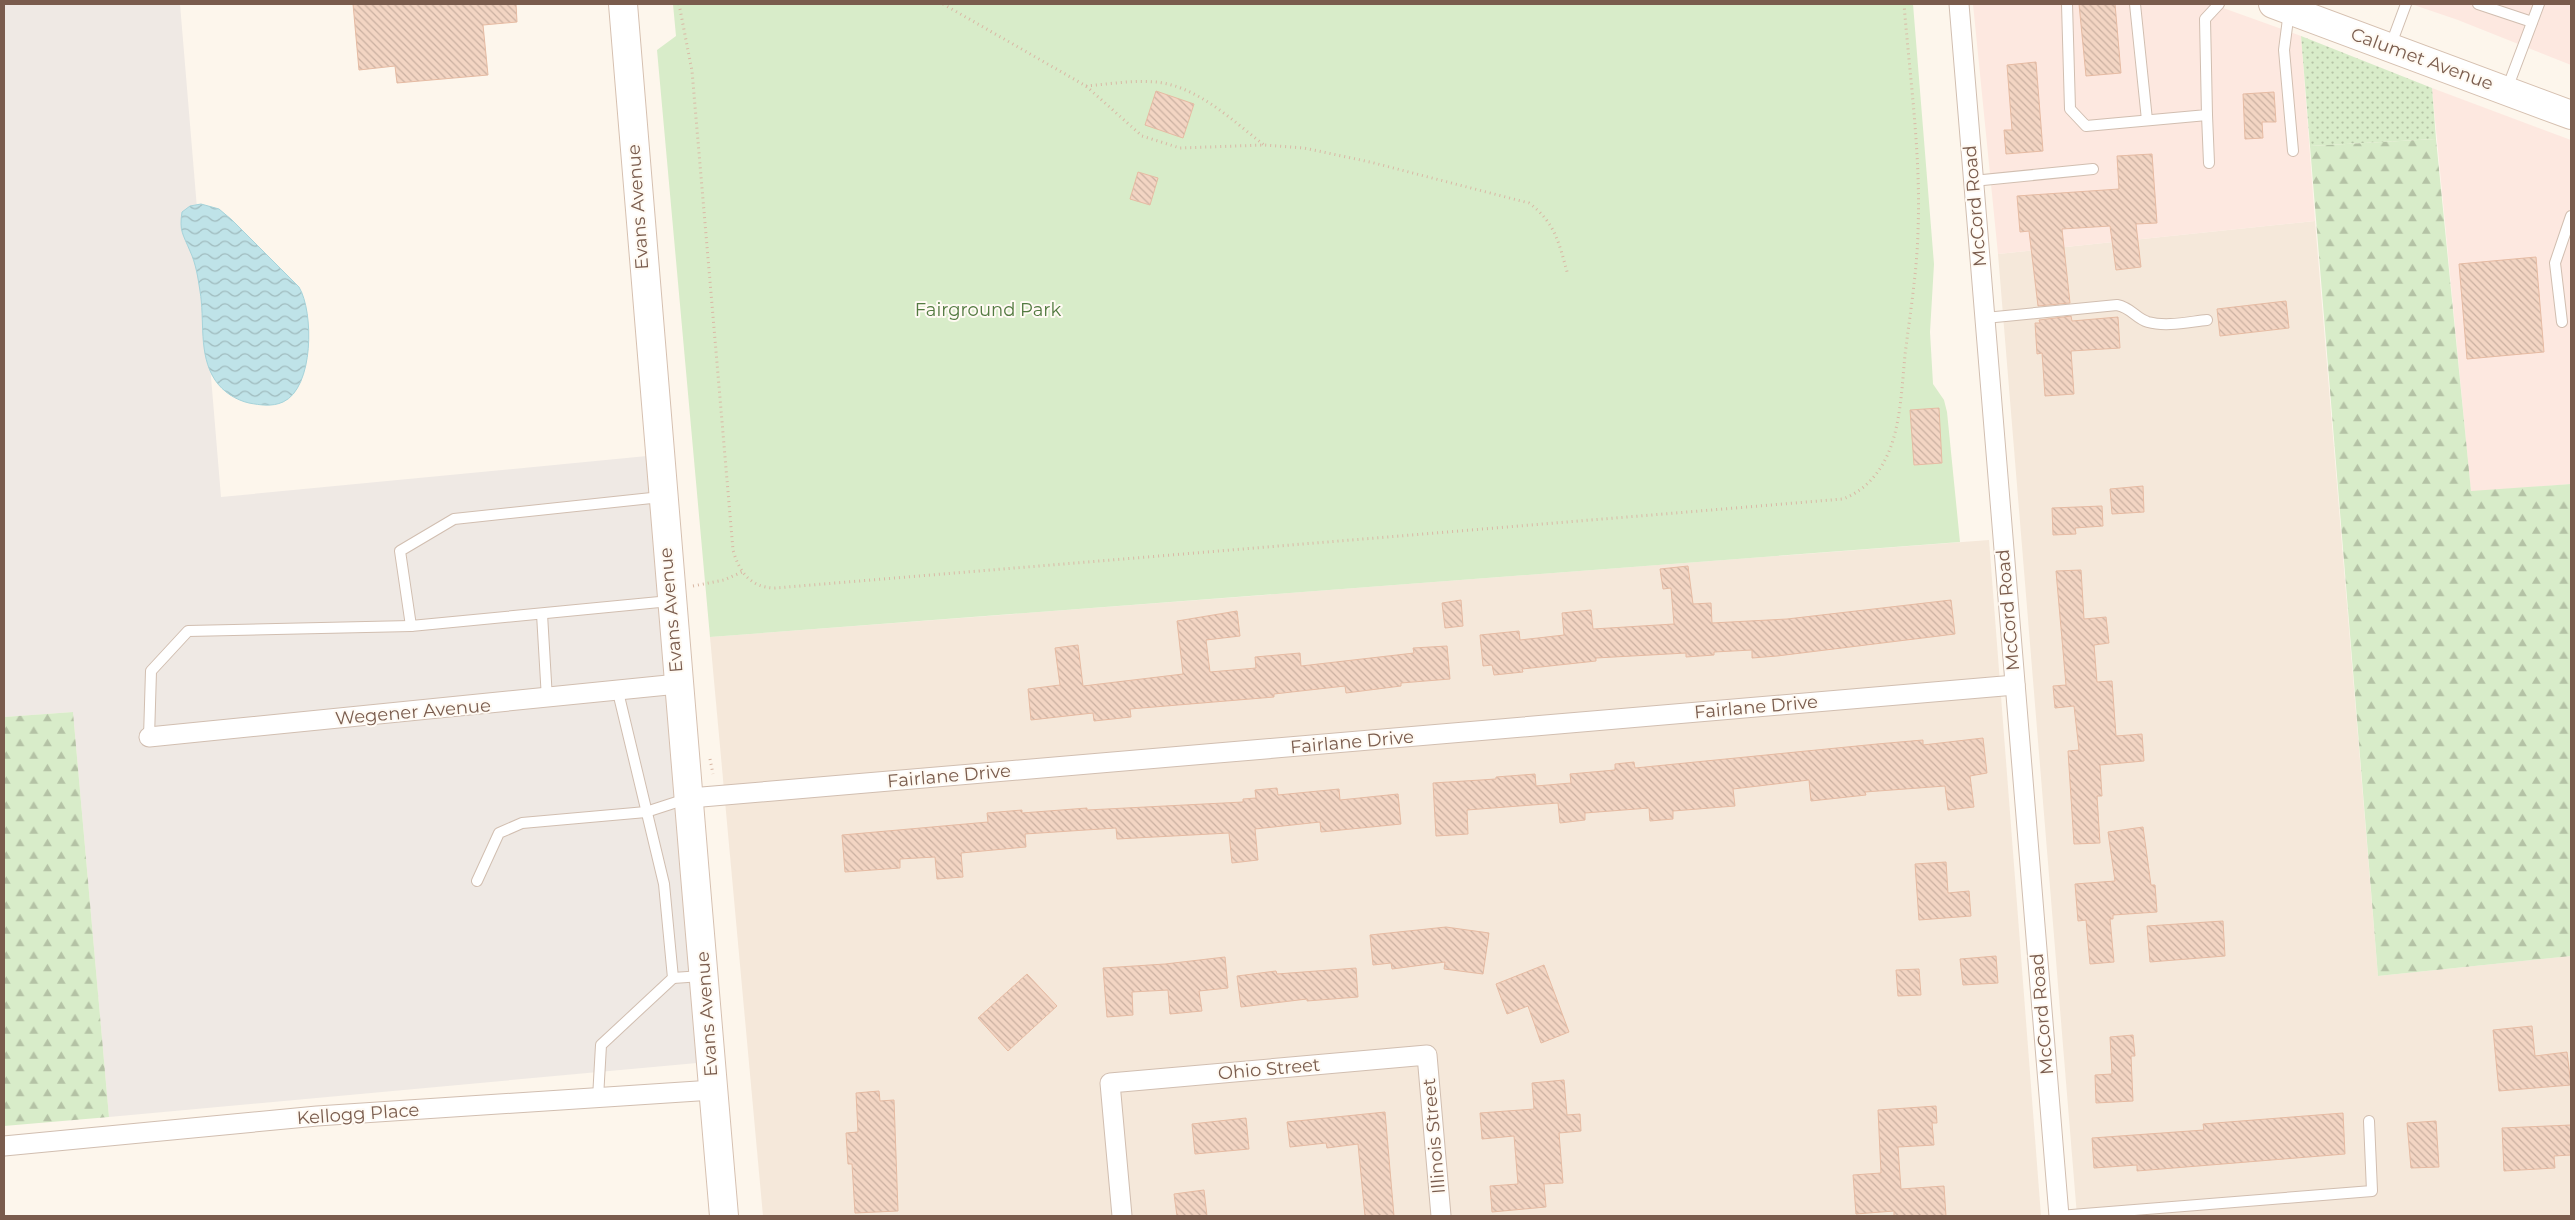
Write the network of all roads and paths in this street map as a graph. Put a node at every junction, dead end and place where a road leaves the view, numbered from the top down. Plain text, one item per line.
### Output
1 (623, 4) edge
2 (679, 4) edge
3 (943, 4) edge
4 (1904, 4) edge
5 (1958, 4) edge
6 (2068, 4) edge
7 (2136, 4) edge
8 (2219, 4) edge
9 (2406, 4) edge
10 (2478, 4) edge
11 (2539, 4) edge
12 (2281, 7) edge
13 (2532, 22) junction
14 (2390, 47) junction
15 (1086, 86) junction
16 (2507, 91) junction
17 (2207, 115) junction
18 (2571, 115) edge
19 (2147, 120) junction
20 (1264, 145) junction
21 (2293, 151) dead end
22 (2208, 163) dead end
23 (2093, 169) dead end
24 (1973, 181) junction
25 (2571, 216) edge
26 (1568, 274) dead end
27 (1985, 318) junction
28 (2207, 320) dead end
29 (2562, 322) dead end
30 (661, 497) junction
31 (742, 572) junction
32 (681, 598) junction
33 (542, 614) junction
34 (411, 626) junction
35 (678, 684) junction
36 (2015, 686) junction
37 (618, 692) junction
38 (547, 699) junction
39 (149, 737) joint
40 (707, 754) dead end
41 (702, 797) junction
42 (646, 812) junction
43 (477, 881) dead end
44 (704, 975) junction
45 (673, 978) junction
46 (1427, 1055) joint
47 (713, 1090) junction
48 (598, 1098) junction
49 (2369, 1121) dead end
50 (4, 1146) edge
51 (724, 1216) edge
52 (1122, 1216) edge
53 (1441, 1216) edge
54 (2059, 1216) edge

1 - 30 street, Evans Avenue
2 - 31 path
3 - 15 path
4 - 31 path
5 - 24 street, McCord Road
6 - 19 lane
7 - 19 lane
8 - 17 lane
9 - 14 lane
10 - 13 lane
11 - 13 lane
12 - 14 street, Calumet Avenue
12 - 21 lane
13 - 16 lane
14 - 16 street, Calumet Avenue
15 - 20 path
15 - 20 path
16 - 18 street, Calumet Avenue
17 - 19 lane
17 - 22 lane
20 - 26 path
23 - 24 lane
24 - 27 street, McCord Road
25 - 29 lane
27 - 28 lane
27 - 36 street, McCord Road
30 - 32 street, Evans Avenue
30 - 34 lane
31 - 32 path
32 - 33 lane
32 - 35 street, Evans Avenue
33 - 34 lane
33 - 38 lane
34 - 39 lane
35 - 37 street, Wegener Avenue
35 - 41 street, Evans Avenue
36 - 41 street, Fairlane Drive
36 - 54 street, McCord Road
37 - 38 street, Wegener Avenue
37 - 42 lane
38 - 39 street, Wegener Avenue
40 - 41 path
41 - 42 lane
41 - 44 street, Evans Avenue
42 - 43 lane
42 - 45 lane
44 - 45 lane
44 - 47 street, Evans Avenue
45 - 48 lane
46 - 52 street, Ohio Street
46 - 53 street, Illinois Street
47 - 48 street, Kellogg Place
47 - 51 street, Evans Avenue
48 - 50 street, Kellogg Place
49 - 54 lane

